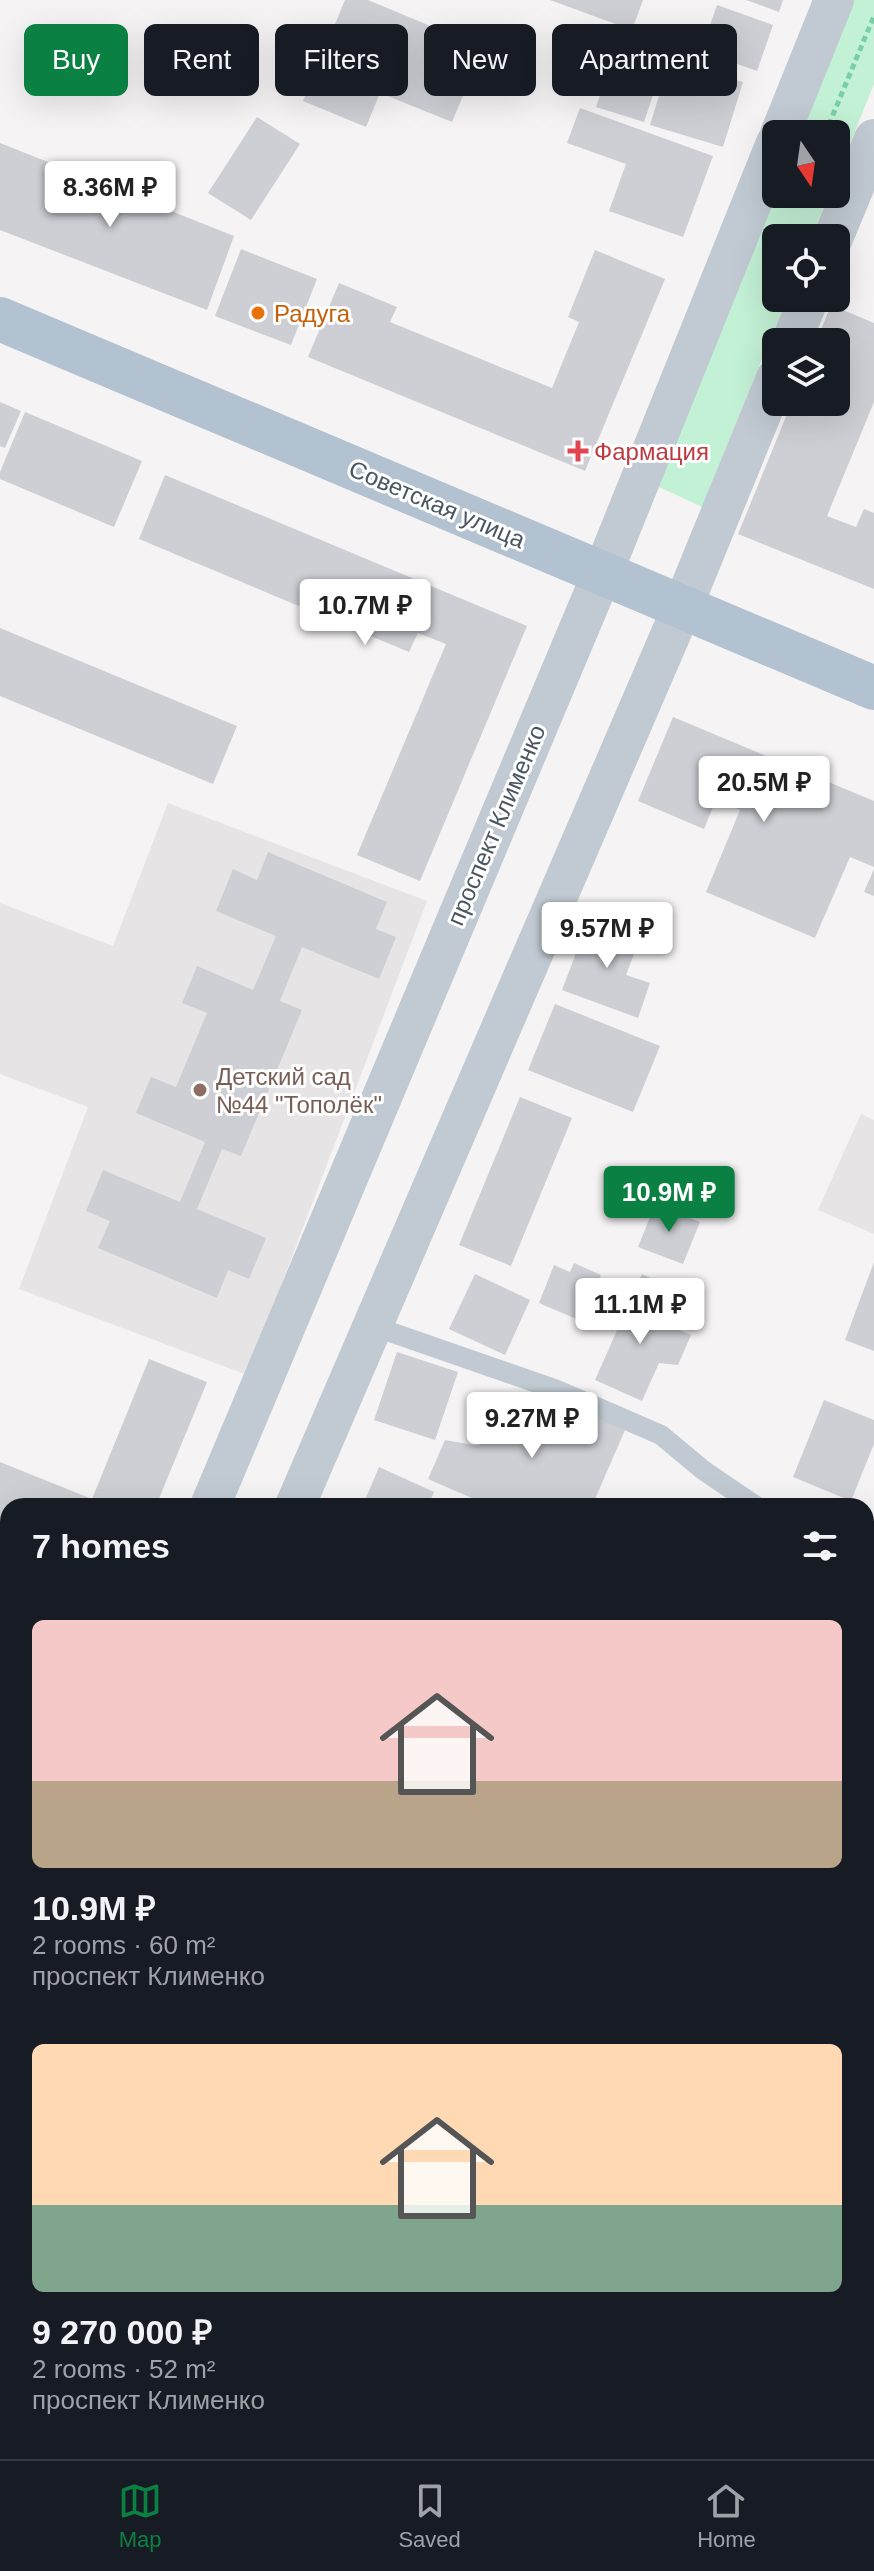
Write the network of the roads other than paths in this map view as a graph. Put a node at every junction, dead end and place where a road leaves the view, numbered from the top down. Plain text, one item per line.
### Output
1 (834, 0) edge
2 (786, 120) edge
3 (874, 139) edge
4 (762, 177) edge
5 (839, 224) edge
6 (0, 319) edge
7 (762, 412) edge
8 (601, 574) junction
9 (682, 608) junction
10 (874, 688) edge
11 (373, 1326) junction
12 (213, 1498) edge
13 (298, 1498) edge
14 (744, 1498) edge

1 - 2 street
3 - 5 street
4 - 8 street, проспект Клименко
6 - 8 main road, Советская улица
7 - 9 street
8 - 9 main road, Советская улица
8 - 12 street, проспект Клименко
9 - 10 main road, Советская улица
9 - 11 street
11 - 13 street
11 - 14 lane

